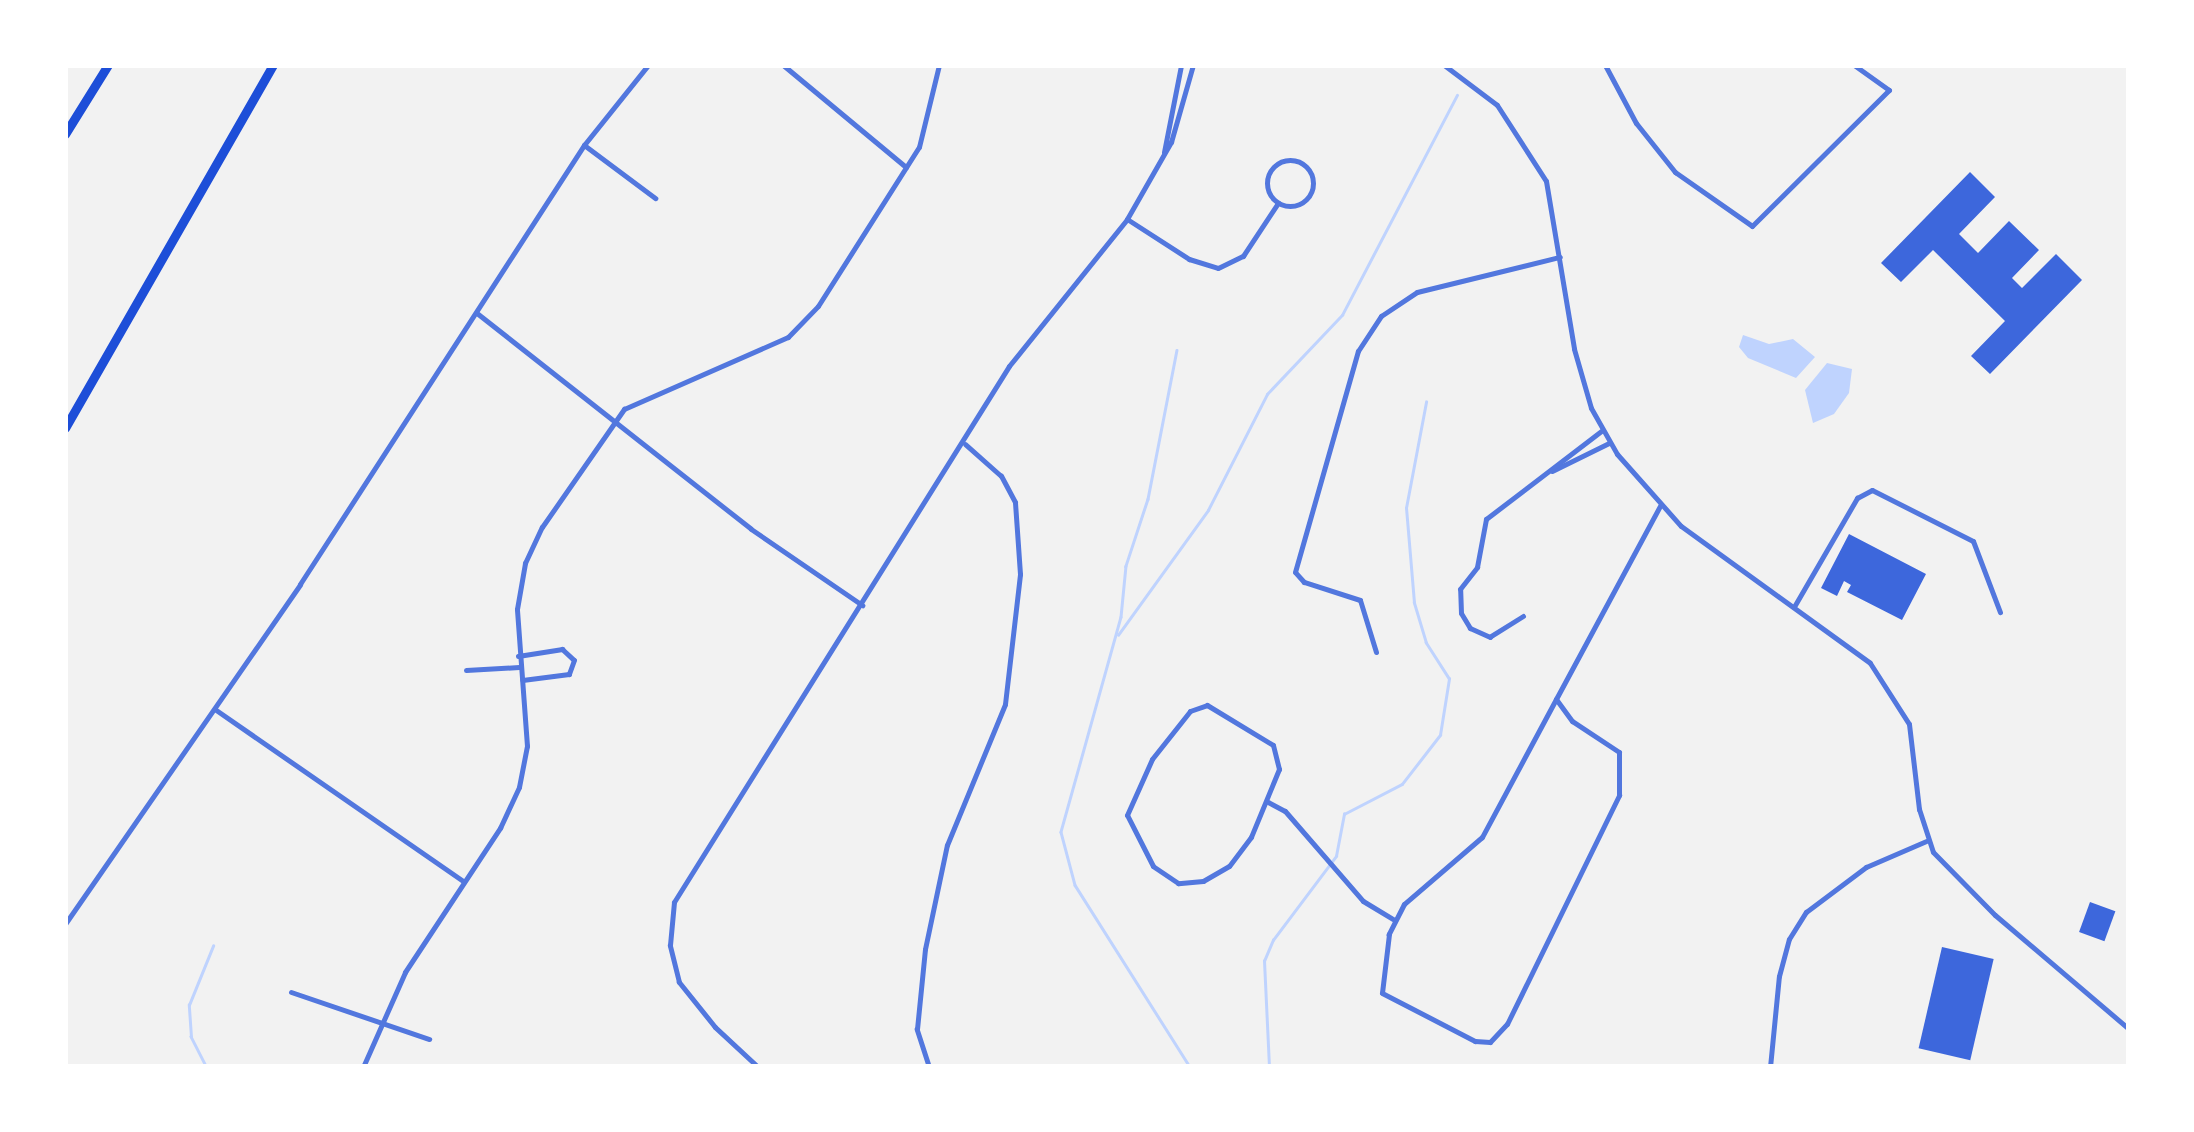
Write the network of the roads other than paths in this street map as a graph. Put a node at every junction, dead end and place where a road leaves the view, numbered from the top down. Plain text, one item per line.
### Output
1 (108, 65) edge
2 (273, 65) edge
3 (648, 65) edge
4 (783, 65) edge
5 (939, 65) edge
6 (1180, 65) edge
7 (1193, 65) edge
8 (1444, 65) edge
9 (1604, 65) edge
10 (1854, 65) edge
11 (65, 134) edge
12 (584, 145) junction
13 (1164, 155) junction
14 (906, 167) junction
15 (656, 198) dead end
16 (1278, 203) junction
17 (1127, 219) junction
18 (1560, 257) junction
19 (478, 314) junction
20 (614, 418) junction
21 (65, 428) edge
22 (1601, 430) junction
23 (1609, 443) junction
24 (965, 444) junction
25 (1552, 470) junction
26 (1660, 506) junction
27 (1794, 605) junction
28 (862, 606) junction
29 (2000, 612) dead end
30 (1523, 616) dead end
31 (1376, 652) dead end
32 (518, 656) junction
33 (519, 667) junction
34 (466, 670) dead end
35 (520, 680) junction
36 (1556, 699) junction
37 (216, 710) junction
38 (1268, 802) junction
39 (1926, 841) junction
40 (463, 881) junction
41 (1393, 920) junction
42 (65, 924) edge
43 (291, 992) dead end
44 (380, 1025) junction
45 (2129, 1029) edge
46 (430, 1039) dead end
47 (363, 1067) edge
48 (758, 1067) edge
49 (929, 1067) edge
50 (1770, 1067) edge

1 - 11 highway
2 - 21 highway
3 - 12 street
4 - 14 street
5 - 14 street
6 - 13 street
7 - 13 street
8 - 18 street
9 - 10 street
12 - 15 street
12 - 19 street
13 - 17 street
14 - 20 street
16 - 16 street
16 - 17 street
17 - 24 street
18 - 22 street
18 - 31 street
19 - 20 street
19 - 37 street
20 - 28 street
20 - 32 street
22 - 23 street
22 - 25 street
23 - 25 street
23 - 26 street
24 - 28 street
24 - 49 street
25 - 30 street
26 - 27 street
26 - 36 street
27 - 29 street
27 - 39 street
28 - 48 street
32 - 33 street
32 - 35 street
33 - 34 street
33 - 35 street
35 - 40 street
36 - 41 street
36 - 41 street
37 - 40 street
37 - 42 street
38 - 38 street
38 - 41 street
39 - 45 street
39 - 50 street
40 - 44 street
43 - 44 street
44 - 46 street
44 - 47 street

